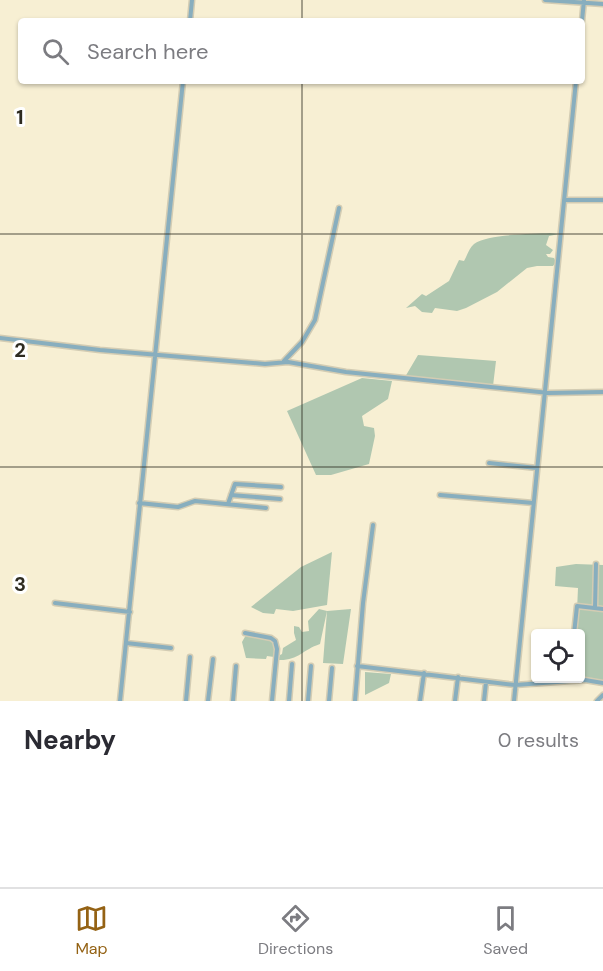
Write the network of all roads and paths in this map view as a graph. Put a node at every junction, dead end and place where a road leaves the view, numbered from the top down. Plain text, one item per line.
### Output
1 (192, 0) edge
2 (545, 0) edge
3 (584, 2) edge
4 (603, 4) edge
5 (190, 18) edge
6 (582, 18) edge
7 (183, 84) edge
8 (576, 84) edge
9 (564, 200) junction
10 (603, 200) edge
11 (339, 208) dead end
12 (0, 339) edge
13 (156, 353) junction
14 (284, 362) junction
15 (544, 392) junction
16 (603, 393) edge
17 (489, 463) dead end
18 (537, 468) junction
19 (281, 487) dead end
20 (231, 495) junction
21 (440, 495) dead end
22 (280, 499) dead end
23 (139, 503) junction
24 (533, 503) junction
25 (228, 504) junction
26 (266, 508) dead end
27 (373, 525) dead end
28 (596, 564) dead end
29 (55, 603) dead end
30 (595, 608) junction
31 (603, 609) edge
32 (130, 612) junction
33 (574, 629) edge
34 (245, 633) dead end
35 (126, 643) junction
36 (171, 648) dead end
37 (190, 657) dead end
38 (213, 659) dead end
39 (292, 664) dead end
40 (236, 666) dead end
41 (311, 666) dead end
42 (357, 666) junction
43 (332, 668) dead end
44 (424, 673) junction
45 (458, 677) junction
46 (585, 680) edge
47 (486, 682) junction
48 (535, 683) edge
49 (603, 683) edge
50 (515, 685) junction
51 (603, 695) edge
52 (120, 701) edge
53 (186, 701) edge
54 (208, 701) edge
55 (233, 701) edge
56 (272, 701) edge
57 (289, 701) edge
58 (308, 701) edge
59 (329, 701) edge
60 (355, 701) edge
61 (420, 701) edge
62 (455, 701) edge
63 (484, 701) edge
64 (514, 701) edge
65 (597, 701) edge

1 - 5 street
2 - 3 street
3 - 4 street
3 - 6 street
7 - 13 street
8 - 9 street
9 - 10 street
9 - 15 street
11 - 14 street
12 - 13 street
13 - 14 street
13 - 23 street
14 - 15 street
15 - 16 street
15 - 18 street
17 - 18 street
18 - 24 street
19 - 20 street
20 - 22 street
20 - 25 street
21 - 24 street
23 - 25 street
23 - 32 street
24 - 50 street
25 - 26 street
27 - 42 street
28 - 30 street
29 - 32 street
30 - 31 street
30 - 33 street
32 - 35 street
34 - 56 street
35 - 36 street
35 - 52 street
37 - 53 street
38 - 54 street
39 - 57 street
40 - 55 street
41 - 58 street
42 - 44 street
42 - 60 street
43 - 59 street
44 - 45 street
44 - 61 street
45 - 47 street
45 - 62 street
46 - 49 street
47 - 50 street
47 - 63 street
48 - 50 street
50 - 64 street
51 - 65 street

